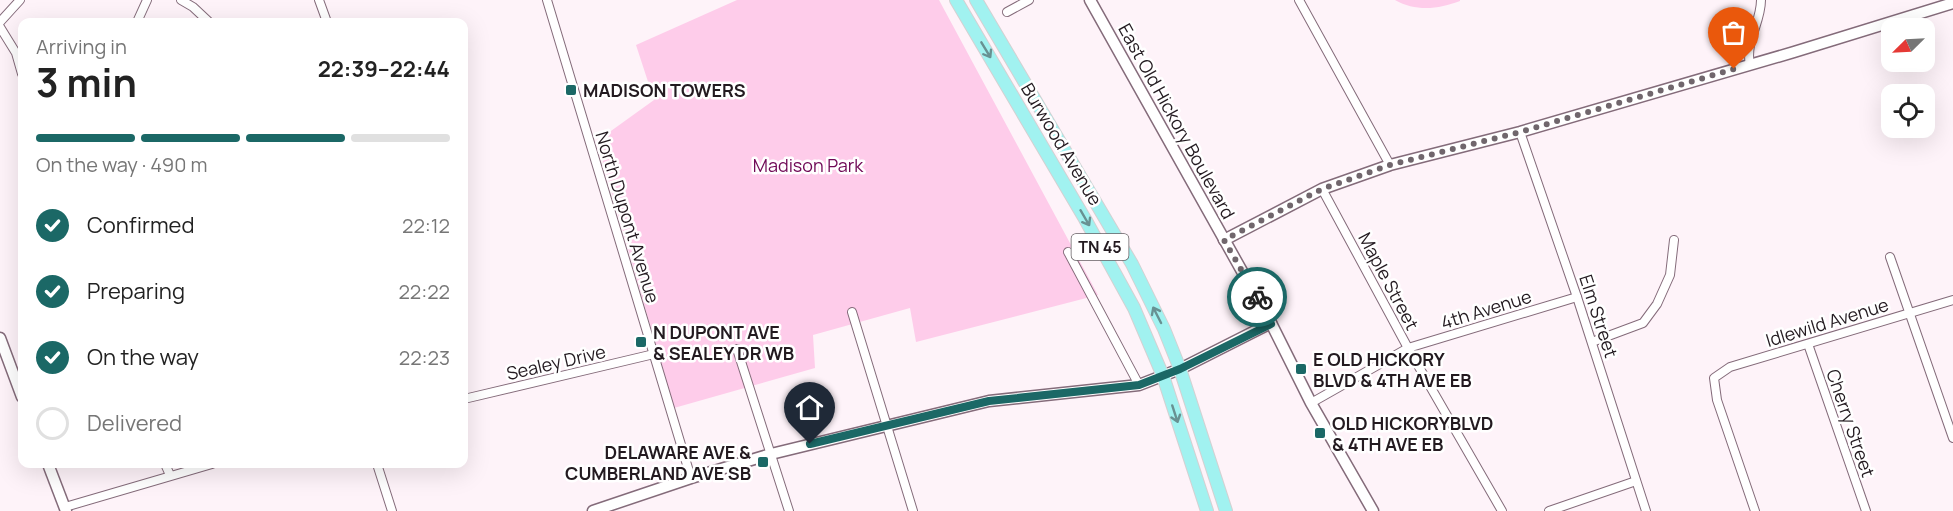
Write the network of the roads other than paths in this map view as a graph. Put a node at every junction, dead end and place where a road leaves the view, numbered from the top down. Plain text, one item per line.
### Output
1 (20, 0) edge
2 (147, 0) edge
3 (182, 0) edge
4 (319, 0) edge
5 (547, 0) edge
6 (956, 0) edge
7 (976, 0) edge
8 (1029, 0) edge
9 (1090, 0) edge
10 (1299, 0) edge
11 (1761, 0) edge
12 (1953, 3) edge
13 (1007, 12) dead end
14 (139, 18) edge
15 (205, 18) edge
16 (326, 18) edge
17 (0, 22) edge
18 (0, 27) edge
19 (18, 60) edge
20 (1750, 65) junction
21 (1520, 132) junction
22 (1390, 165) junction
23 (1322, 189) junction
24 (1224, 240) junction
25 (1674, 240) dead end
26 (1068, 252) dead end
27 (1890, 257) dead end
28 (1577, 297) junction
29 (1953, 300) edge
30 (852, 312) dead end
31 (1908, 313) junction
32 (1271, 324) junction
33 (0, 338) edge
34 (1592, 342) junction
35 (1808, 344) junction
36 (1408, 348) junction
37 (737, 349) dead end
38 (654, 354) junction
39 (1180, 369) junction
40 (1163, 376) junction
41 (18, 385) edge
42 (1139, 385) junction
43 (468, 398) edge
44 (1311, 403) junction
45 (888, 425) junction
46 (1953, 438) edge
47 (771, 454) junction
48 (50, 468) edge
49 (167, 468) edge
50 (197, 468) edge
51 (377, 468) edge
52 (170, 475) junction
53 (691, 478) junction
54 (1636, 481) junction
55 (65, 509) edge
56 (392, 511) edge
57 (593, 511) edge
58 (789, 511) edge
59 (913, 511) edge
60 (1207, 511) edge
61 (1226, 511) edge
62 (1373, 511) edge
63 (1502, 511) edge
64 (1549, 511) edge
65 (1646, 511) edge
66 (1755, 511) edge
67 (1866, 511) edge

1 - 17 street
2 - 14 street
3 - 15 street
4 - 16 street
5 - 38 street, North Dupont Avenue
6 -> 40 main road, Burwood Avenue / TN 45
39 -> 7 main road, Burwood Avenue / TN 45
8 - 13 street
9 - 24 street, East Old Hickory Boulevard
10 - 22 street
11 - 20 street
12 - 20 street
18 - 19 street
20 - 21 street
21 - 22 street
21 - 28 street, Elm Street
22 - 23 street
23 - 24 street
23 - 36 street, Maple Street
24 - 32 street, East Old Hickory Boulevard
25 - 34 street
26 - 42 street
27 - 31 street
28 - 34 street, Elm Street
28 - 36 street, 4th Avenue
29 - 31 street, Idlewild Avenue
30 - 45 street
31 - 35 street, Idlewild Avenue
31 - 46 street
32 - 39 street
32 - 44 street, East Old Hickory Boulevard
33 - 41 street
34 - 54 street, Elm Street
35 - 66 street, Idlewild Avenue
35 - 67 street, Cherry Street
36 - 44 street, 4th Avenue
36 - 63 street, Maple Street
37 - 47 street
38 - 43 street, Sealey Drive
38 - 53 street, North Dupont Avenue
39 - 40 street
39 - 61 main road, Burwood Avenue / TN 45
40 - 42 street
40 -> 60 main road, Burwood Avenue / TN 45
42 - 45 street
44 - 62 street, East Old Hickory Boulevard
45 - 47 street
45 - 59 street
47 - 53 street
47 - 58 street
48 - 55 street
49 - 52 street
50 - 52 street
51 - 56 street
52 - 55 street
53 - 57 street
54 - 64 street
54 - 65 street, Elm Street

